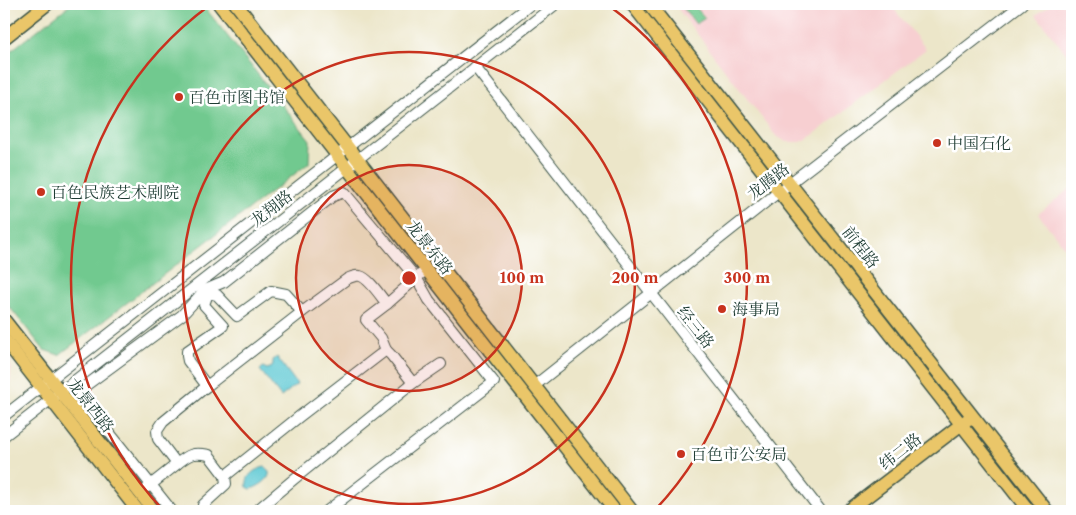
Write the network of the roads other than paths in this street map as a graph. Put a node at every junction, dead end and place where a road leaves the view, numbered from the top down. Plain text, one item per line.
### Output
1 (34, 4) edge
2 (48, 4) edge
3 (219, 4) edge
4 (236, 4) edge
5 (531, 4) edge
6 (556, 4) edge
7 (632, 4) edge
8 (649, 4) edge
9 (1022, 4) edge
10 (4, 28) edge
11 (4, 38) edge
12 (475, 67) junction
13 (348, 147) junction
14 (337, 155) junction
15 (358, 159) junction
16 (347, 168) junction
17 (790, 183) junction
18 (779, 192) junction
19 (427, 270) junction
20 (417, 278) junction
21 (203, 289) junction
22 (651, 293) junction
23 (387, 304) junction
24 (302, 312) junction
25 (4, 320) edge
26 (4, 339) edge
27 (386, 350) junction
28 (441, 364) dead end
29 (46, 383) junction
30 (413, 383) junction
31 (207, 386) junction
32 (534, 386) junction
33 (55, 395) junction
34 (4, 416) edge
35 (972, 416) junction
36 (961, 424) junction
37 (4, 436) edge
38 (176, 464) junction
39 (225, 476) junction
40 (151, 484) junction
41 (140, 494) junction
42 (138, 511) edge
43 (154, 511) edge
44 (172, 511) edge
45 (208, 511) edge
46 (256, 511) edge
47 (327, 511) edge
48 (615, 511) edge
49 (632, 511) edge
50 (821, 511) edge
51 (848, 511) edge
52 (1029, 511) edge
53 (1047, 511) edge

1 - 10 main road
2 - 11 main road
3 - 14 main road, 龙景东路
4 - 13 main road, 龙景东路
5 - 13 street, 龙翔路
6 - 12 street, 龙翔路
7 - 18 main road, 前程路
8 - 17 main road, 前程路
9 - 17 street, 龙腾路
12 - 15 street, 龙翔路
12 - 22 street, 经三路
13 - 14 street, 龙翔路
13 - 15 main road, 龙景东路
14 - 16 main road, 龙景东路
14 - 29 street, 龙翔路
15 - 16 street, 龙翔路
15 - 32 main road, 龙景东路
16 - 19 main road, 龙景东路
16 - 21 street, 龙翔路
17 - 18 street, 龙腾路
17 - 35 main road, 前程路
18 - 22 street, 龙腾路
18 - 36 main road, 前程路
19 - 20 street
19 - 48 main road, 龙景东路
20 - 21 street
20 - 23 street
20 - 47 street
21 - 24 street
21 - 31 street
21 - 33 street, 龙翔路
21 - 40 street
22 - 32 street, 龙腾路
22 - 50 street, 经三路
23 - 24 street
23 - 27 street
24 - 31 street
25 - 29 main road, 龙景西路
26 - 29 main road, 龙景西路
27 - 30 street
27 - 39 street
28 - 30 street
29 - 33 main road, 龙景西路
29 - 34 street, 龙翔路
30 - 46 street
31 - 38 street
32 - 49 main road, 龙景东路
33 - 37 street, 龙翔路
33 - 41 main road, 龙景西路
33 - 42 main road, 龙景西路
35 - 36 main road, 纬二路
35 - 53 main road, 前程路
36 - 51 main road, 纬二路
36 - 52 main road, 前程路
38 - 39 street
38 - 40 street
39 - 45 street
40 - 41 street
40 - 44 street
41 - 43 main road, 龙景西路

